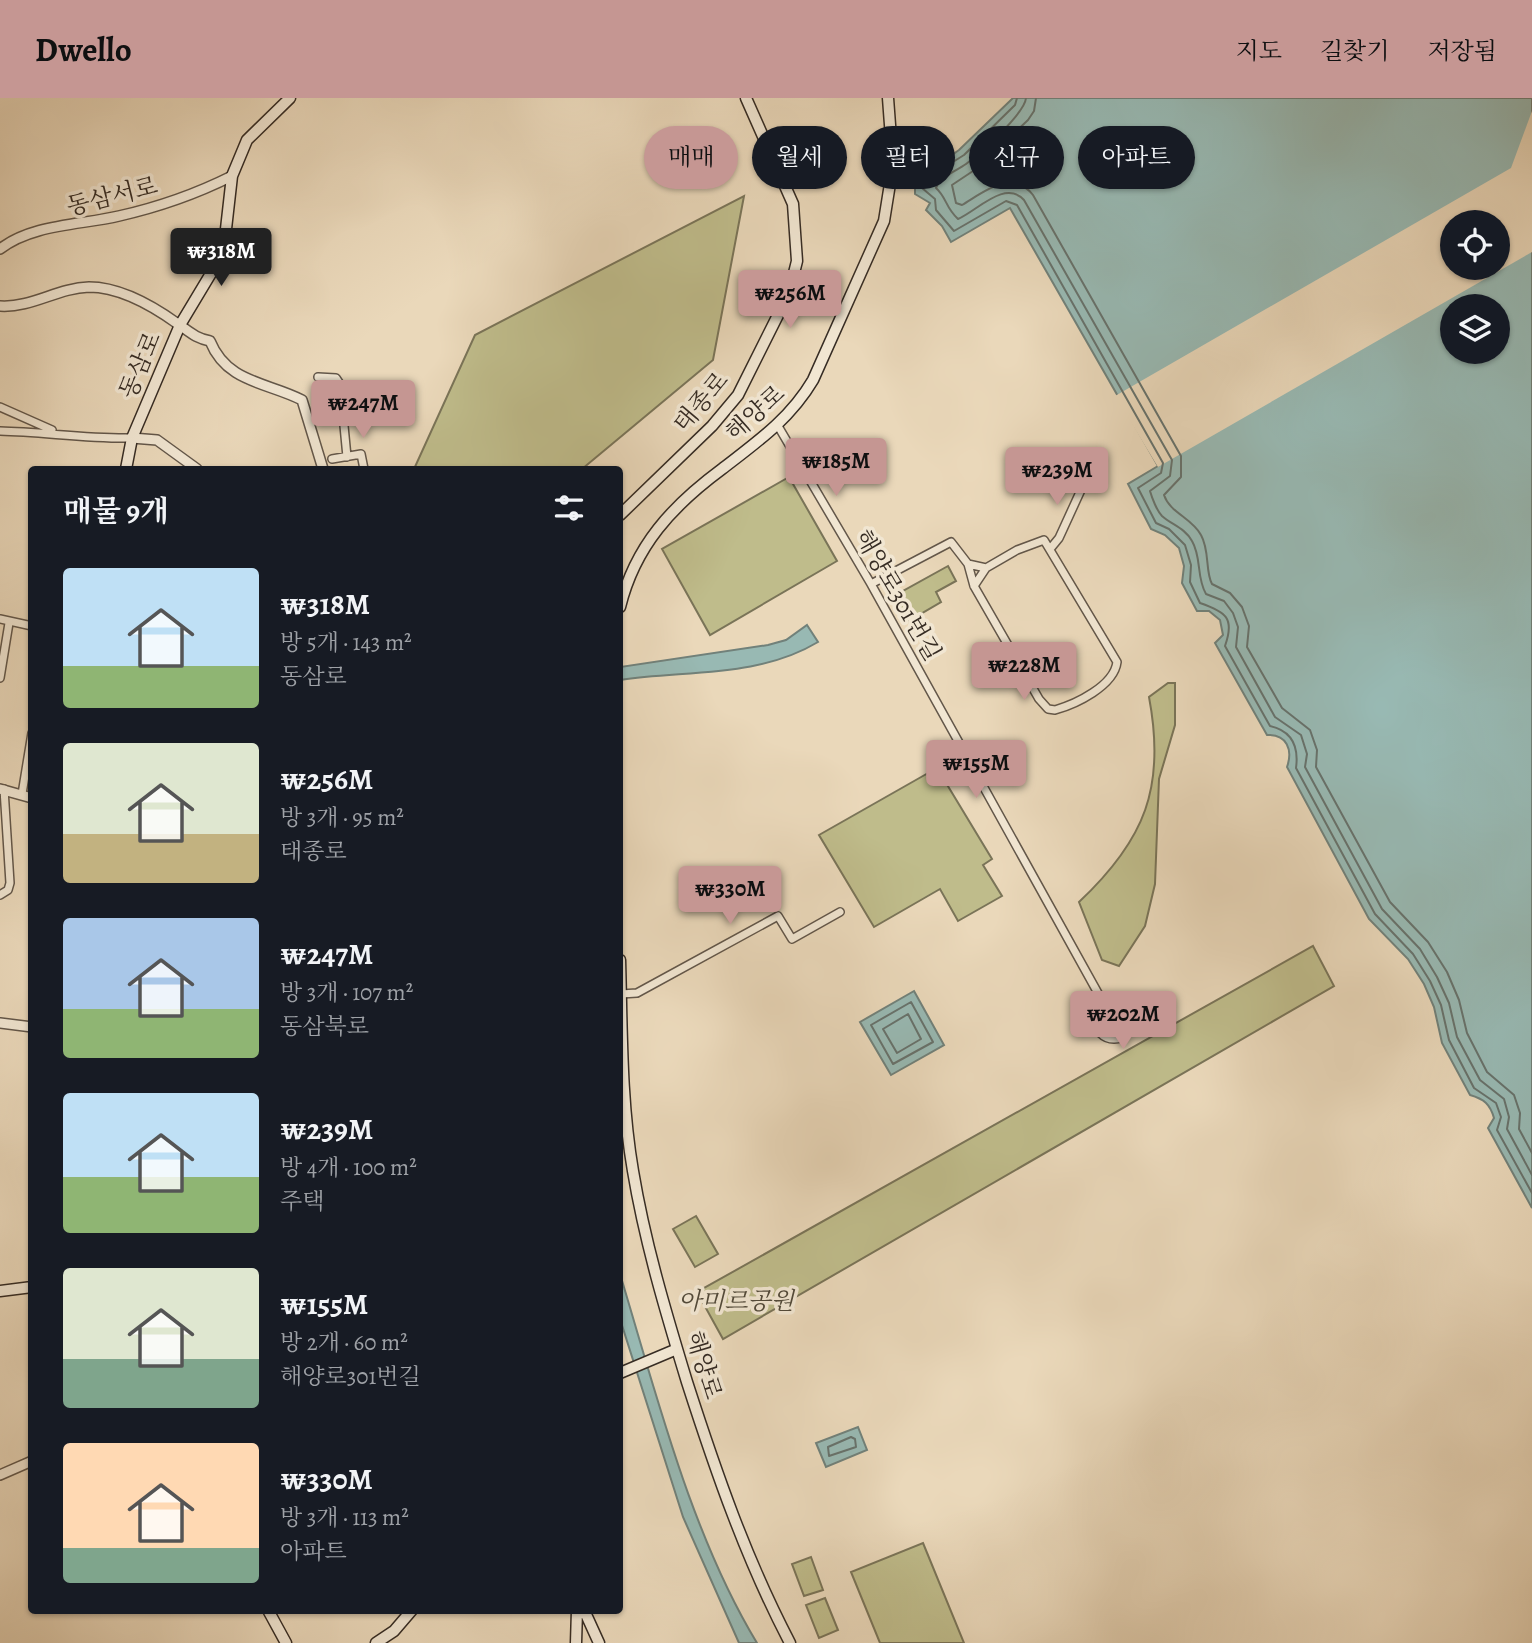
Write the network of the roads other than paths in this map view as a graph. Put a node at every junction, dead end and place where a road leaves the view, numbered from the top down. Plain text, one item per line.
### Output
1 (290, 98) edge
2 (746, 98) edge
3 (888, 98) edge
4 (232, 176) junction
5 (0, 249) edge
6 (0, 306) edge
7 (180, 325) junction
8 (318, 377) dead end
9 (0, 407) edge
10 (778, 426) junction
11 (0, 431) edge
12 (55, 432) junction
13 (132, 438) junction
14 (347, 457) junction
15 (332, 459) dead end
16 (127, 466) edge
17 (193, 466) edge
18 (322, 466) edge
19 (363, 466) edge
20 (1086, 480) dead end
21 (623, 512) edge
22 (1050, 549) junction
23 (968, 564) junction
24 (985, 568) junction
25 (871, 584) junction
26 (974, 586) junction
27 (623, 595) edge
28 (0, 618) edge
29 (9, 623) junction
30 (28, 625) edge
31 (0, 678) edge
32 (2, 789) edge
33 (27, 796) edge
34 (0, 895) edge
35 (840, 912) dead end
36 (623, 994) edge
37 (1104, 1004) junction
38 (0, 1023) edge
39 (28, 1026) edge
40 (623, 1075) edge
41 (28, 1288) edge
42 (0, 1291) edge
43 (677, 1349) junction
44 (623, 1372) edge
45 (28, 1463) edge
46 (0, 1475) edge
47 (270, 1614) edge
48 (409, 1614) edge
49 (577, 1614) edge
50 (585, 1614) edge
51 (286, 1643) edge
52 (376, 1643) edge
53 (576, 1643) edge
54 (588, 1643) edge
55 (597, 1643) edge
56 (790, 1643) edge

1 - 4 main road, 동삼로
2 - 21 main road, 태종로
3 - 10 main road, 해양로
4 - 5 street, 동삼서로
4 - 7 main road, 동삼로
6 - 7 street
7 - 13 main road, 동삼로
7 - 18 street
8 - 14 street
9 - 12 street
10 - 25 street, 해양로301번길
10 - 27 main road, 해양로
11 - 12 street
12 - 13 street
13 - 16 main road, 동삼로
13 - 17 street
14 - 15 street
14 - 19 street
20 - 22 street
22 - 24 street
22 - 26 street
23 - 24 street
23 - 25 street
23 - 26 street
24 - 26 street
25 - 37 street, 해양로301번길
28 - 29 street
29 - 30 street
29 - 31 street
32 - 33 street
32 - 34 street
35 - 36 street
37 - 37 street
38 - 39 street
40 - 43 main road, 해양로
41 - 42 main road
43 - 44 main road
43 - 56 main road, 해양로
45 - 46 street
47 - 51 main road
48 - 52 main road
49 - 53 main road
50 - 55 main road
54 - 55 main road

